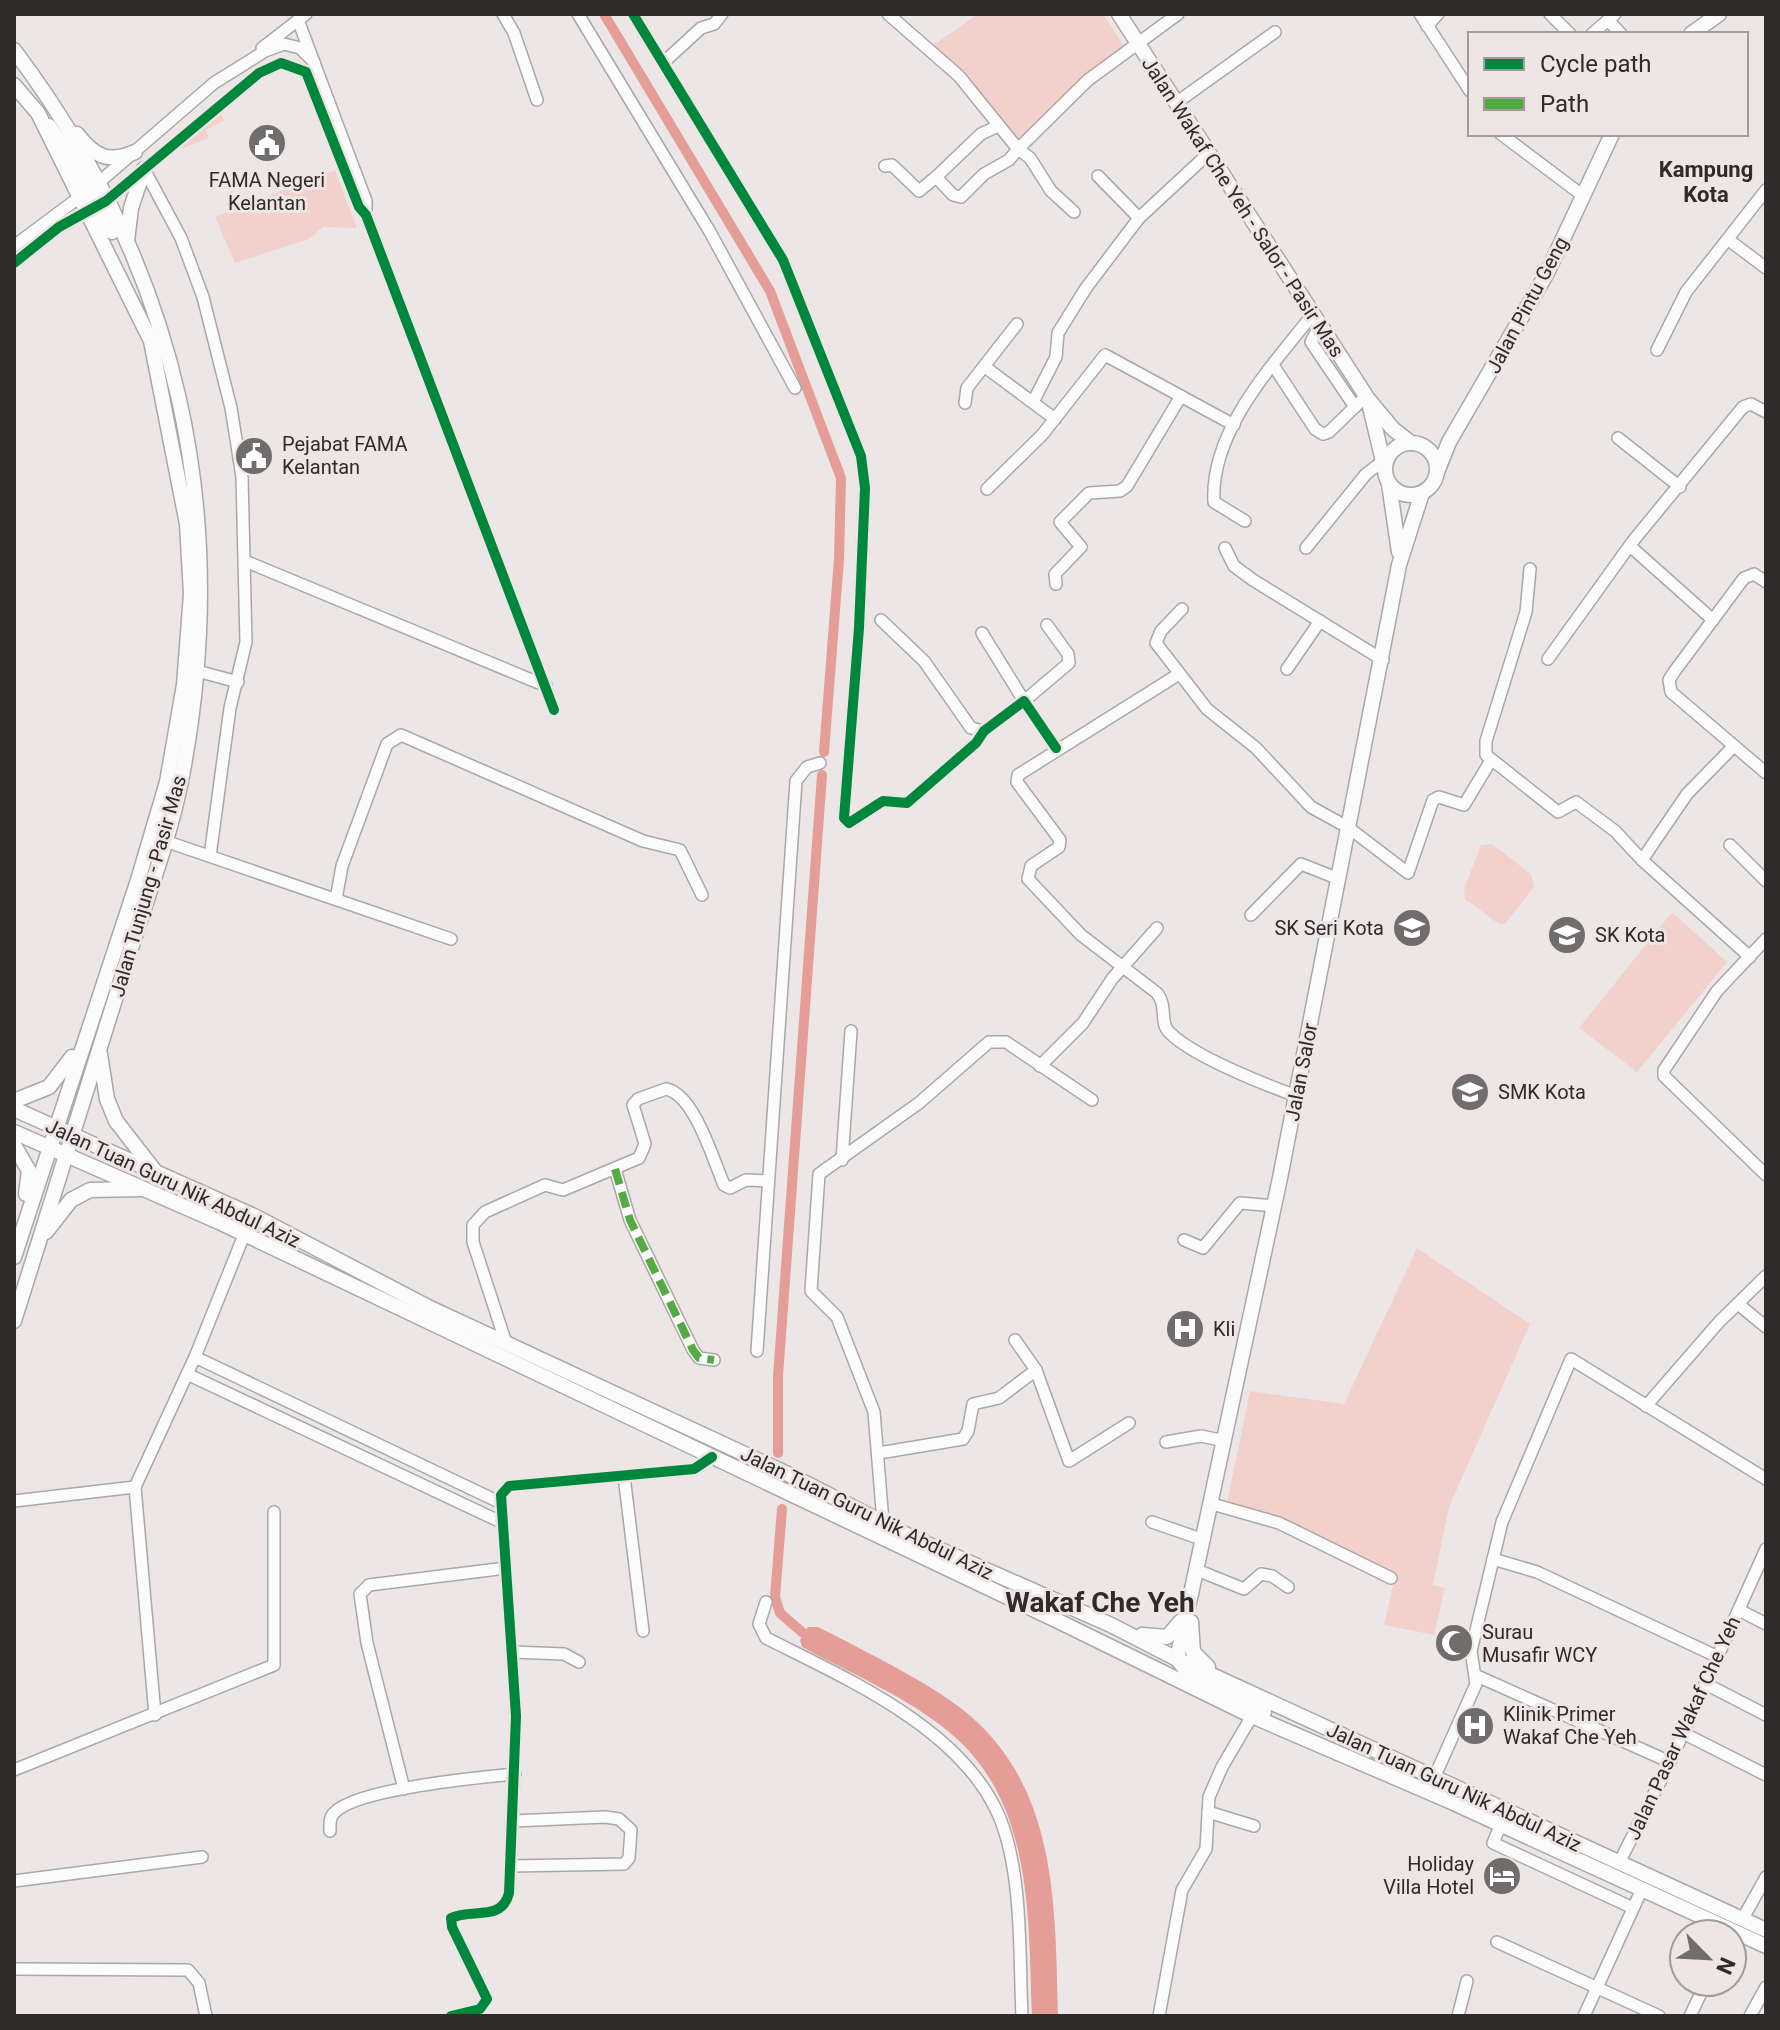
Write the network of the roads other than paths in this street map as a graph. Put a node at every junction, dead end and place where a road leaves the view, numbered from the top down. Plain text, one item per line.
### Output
1 (503, 14) edge
2 (578, 14) edge
3 (633, 14) edge
4 (722, 14) edge
5 (889, 14) edge
6 (1119, 14) edge
7 (1178, 14) edge
8 (1420, 14) edge
9 (1438, 14) edge
10 (1550, 14) edge
11 (1719, 14) edge
12 (302, 17) edge
13 (1612, 17) edge
14 (1427, 26) junction
15 (1275, 32) dead end
16 (1568, 32) edge
17 (1594, 32) edge
18 (1694, 32) edge
19 (1138, 43) junction
20 (14, 50) edge
21 (255, 57) junction
22 (314, 62) junction
23 (663, 63) junction
24 (14, 85) edge
25 (1468, 88) edge
26 (48, 95) junction
27 (537, 100) dead end
28 (1176, 103) junction
29 (998, 126) junction
30 (1504, 136) edge
31 (1611, 136) edge
32 (1018, 149) junction
33 (135, 152) junction
34 (1209, 153) junction
35 (885, 166) dead end
36 (144, 169) junction
37 (1098, 176) dead end
38 (936, 177) junction
39 (88, 190) junction
40 (1766, 190) edge
41 (1582, 195) junction
42 (97, 206) junction
43 (1074, 212) dead end
44 (366, 215) junction
45 (1139, 218) junction
46 (127, 241) junction
47 (1730, 241) junction
48 (14, 246) edge
49 (14, 263) edge
50 (1766, 268) edge
51 (1316, 320) junction
52 (1017, 324) dead end
53 (1657, 350) dead end
54 (1273, 365) junction
55 (985, 367) junction
56 (795, 388) dead end
57 (1181, 396) junction
58 (1363, 401) junction
59 (1033, 402) junction
60 (965, 403) dead end
61 (1766, 412) edge
62 (1055, 419) junction
63 (1459, 424) junction
64 (1234, 425) junction
65 (1618, 438) dead end
66 (1411, 443) junction
67 (1427, 449) junction
68 (1384, 465) junction
69 (1437, 472) junction
70 (1389, 484) junction
71 (1680, 487) junction
72 (987, 489) dead end
73 (1422, 493) junction
74 (1245, 521) dead end
75 (1630, 546) junction
76 (1225, 548) dead end
77 (1306, 548) dead end
78 (245, 561) junction
79 (1399, 565) junction
80 (1530, 569) dead end
81 (1766, 582) edge
82 (1056, 584) dead end
83 (1182, 609) dead end
84 (881, 620) dead end
85 (1713, 620) junction
86 (1320, 621) junction
87 (1047, 625) dead end
88 (982, 633) dead end
89 (1548, 659) dead end
90 (1383, 660) junction
91 (1287, 669) dead end
92 (197, 671) junction
93 (1179, 674) junction
94 (238, 682) junction
95 (546, 686) junction
96 (1024, 701) junction
97 (554, 710) dead end
98 (984, 731) junction
99 (1733, 747) junction
100 (1056, 748) junction
101 (1490, 762) junction
102 (820, 763) dead end
103 (1766, 773) edge
104 (1349, 828) junction
105 (165, 841) junction
106 (1730, 845) dead end
107 (210, 856) junction
108 (1642, 860) junction
109 (1339, 879) junction
110 (1766, 881) edge
111 (702, 895) dead end
112 (336, 899) junction
113 (1251, 915) dead end
114 (1157, 928) dead end
115 (451, 939) dead end
116 (1766, 939) edge
117 (1750, 957) junction
118 (1125, 969) junction
119 (851, 1031) dead end
120 (82, 1045) junction
121 (99, 1050) junction
122 (1040, 1066) junction
123 (1296, 1096) junction
124 (1092, 1100) dead end
125 (14, 1101) edge
126 (14, 1109) edge
127 (56, 1127) junction
128 (14, 1132) edge
129 (73, 1135) junction
130 (14, 1145) edge
131 (49, 1147) junction
132 (66, 1155) junction
133 (842, 1160) junction
134 (615, 1169) junction
135 (156, 1172) junction
136 (1766, 1175) edge
137 (767, 1181) junction
138 (147, 1189) junction
139 (1274, 1206) junction
140 (22, 1230) junction
141 (244, 1235) junction
142 (40, 1240) junction
143 (1184, 1240) dead end
144 (14, 1257) edge
145 (1766, 1276) edge
146 (1738, 1304) junction
147 (14, 1321) edge
148 (1766, 1327) edge
149 (1015, 1340) dead end
150 (506, 1343) junction
151 (757, 1351) dead end
152 (195, 1357) junction
153 (714, 1360) dead end
154 (1036, 1370) junction
155 (187, 1374) junction
156 (1646, 1406) junction
157 (1129, 1423) dead end
158 (1225, 1441) junction
159 (1166, 1442) dead end
160 (879, 1453) junction
161 (712, 1457) junction
162 (624, 1476) junction
163 (1766, 1479) edge
164 (135, 1487) junction
165 (14, 1501) edge
166 (499, 1502) junction
167 (1212, 1504) junction
168 (274, 1512) dead end
169 (501, 1522) junction
170 (883, 1522) junction
171 (1152, 1522) dead end
172 (1204, 1540) junction
173 (1766, 1549) edge
174 (1493, 1559) junction
175 (506, 1568) junction
176 (1196, 1574) junction
177 (1391, 1578) dead end
178 (1288, 1587) dead end
179 (766, 1602) dead end
180 (1189, 1603) junction
181 (1739, 1610) junction
182 (1058, 1621) junction
183 (1191, 1622) junction
184 (1766, 1624) edge
185 (1111, 1625) junction
186 (643, 1631) dead end
187 (512, 1652) junction
188 (1718, 1657) junction
189 (1177, 1659) junction
190 (579, 1662) dead end
191 (1477, 1676) junction
192 (1706, 1684) junction
193 (1257, 1696) junction
194 (155, 1715) junction
195 (1766, 1715) edge
196 (1252, 1716) junction
197 (1683, 1733) junction
198 (1334, 1749) junction
199 (1670, 1762) junction
200 (14, 1770) edge
201 (515, 1774) junction
202 (1766, 1775) edge
203 (1434, 1778) junction
204 (404, 1789) junction
205 (1208, 1812) junction
206 (513, 1821) junction
207 (1501, 1824) junction
208 (1254, 1826) dead end
209 (330, 1831) dead end
210 (1543, 1843) junction
211 (202, 1857) dead end
212 (1534, 1862) junction
213 (1619, 1863) junction
214 (510, 1866) junction
215 (1766, 1877) edge
216 (14, 1881) edge
217 (1642, 1889) junction
218 (1633, 1908) junction
219 (1738, 1918) edge
220 (1743, 1918) edge
221 (1497, 1942) dead end
222 (1766, 1946) edge
223 (14, 1969) edge
224 (1467, 1981) dead end
225 (1766, 1987) edge
226 (1597, 1988) junction
227 (206, 2016) edge
228 (451, 2016) edge
229 (1022, 2016) edge
230 (1159, 2016) edge
231 (1458, 2016) edge
232 (1584, 2016) edge
233 (1659, 2016) edge
234 (1750, 2016) edge

1 - 27 street
2 - 56 street
3 - 23 street
4 - 23 street
5 - 29 street
6 - 19 main road, Jalan Wakaf Che Yeh - Salor - Pasir Mas
7 - 19 street
8 - 14 street
9 - 14 street
10 - 16 street
11 - 18 main road
12 - 21 street
12 - 22 street
13 - 17 street
14 - 25 street
15 - 28 street
19 - 28 main road, Jalan Wakaf Che Yeh - Salor - Pasir Mas
19 - 32 street
20 - 26 main road, Jalan Tunjung - Pasir Mas
21 - 22 street
21 - 33 street
22 - 44 street
23 - 98 street
24 - 39 main road, Jalan Tunjung - Pasir Mas
26 - 33 main road
26 - 39 main road, Jalan Tunjung - Pasir Mas
28 - 34 main road, Jalan Wakaf Che Yeh - Salor - Pasir Mas
29 - 32 street
29 - 38 street
30 - 41 street
31 - 41 main road, Jalan Pintu Geng
32 - 38 street
32 - 43 street
33 - 39 street
34 - 45 street
34 - 51 main road, Jalan Wakaf Che Yeh - Salor - Pasir Mas
35 - 38 street
36 - 42 street
36 - 44 street
36 - 46 main road
36 - 78 street
37 - 45 street
39 - 42 main road, Jalan Tunjung - Pasir Mas
39 - 42 main road, Jalan Tunjung - Pasir Mas
39 - 48 street
40 - 47 street
41 - 63 main road, Jalan Pintu Geng
42 - 46 main road, Jalan Tunjung - Pasir Mas
42 - 49 street
42 - 120 main road, Jalan Tunjung - Pasir Mas
44 - 95 street
45 - 59 street
46 - 92 main road, Jalan Tunjung - Pasir Mas
47 - 50 street
47 - 53 street
51 - 54 street
51 - 58 main road, Jalan Wakaf Che Yeh - Salor - Pasir Mas
52 - 55 street
54 - 58 street
54 - 64 street
55 - 59 street
55 - 60 street
57 - 62 street
57 - 64 street
57 - 82 street
58 - 66 main road, Jalan Wakaf Che Yeh - Salor - Pasir Mas
58 - 68 main road, Jalan Wakaf Che Yeh - Salor - Pasir Mas
59 - 62 street
61 - 71 street
62 - 72 street
63 - 67 main road
63 - 69 main road, Jalan Pintu Geng
64 - 74 street
65 - 71 street
66 - 67 main road
66 - 68 main road
67 - 69 main road
68 - 70 main road
68 - 77 street
69 - 73 main road
70 - 73 main road
70 - 79 main road, Jalan Salor
71 - 75 street
73 - 79 main road, Jalan Salor
75 - 85 street
75 - 89 street
76 - 86 street
78 - 94 street
78 - 95 street
79 - 90 main road, Jalan Salor
80 - 101 street
81 - 85 street
83 - 93 street
84 - 98 street
85 - 99 street
86 - 90 street
86 - 91 street
87 - 96 street
88 - 96 street
90 - 104 main road, Jalan Salor
92 - 94 street
92 - 105 main road, Jalan Tunjung - Pasir Mas
93 - 100 street
93 - 104 street
94 - 107 street
95 - 97 street
96 - 98 street
96 - 100 street
99 - 103 street
99 - 108 street
100 - 118 street
101 - 104 street
101 - 108 street
102 - 137 street
104 - 109 main road, Jalan Salor
105 - 107 street
105 - 121 main road, Jalan Tunjung - Pasir Mas
106 - 110 street
107 - 112 street
108 - 117 street
109 - 113 street
109 - 123 main road, Jalan Salor
111 - 112 street
112 - 115 street
114 - 118 street
116 - 117 street
117 - 136 street
118 - 122 street
118 - 123 street
119 - 133 street
120 - 125 main road
120 - 127 main road, Jalan Tunjung - Pasir Mas
121 - 129 main road, Jalan Tunjung - Pasir Mas
121 - 135 main road
122 - 124 street
122 - 133 street
123 - 139 main road, Jalan Salor
126 - 127 main road, Jalan Tuan Guru Nik Abdul Aziz
127 - 129 main road, Jalan Tuan Guru Nik Abdul Aziz
127 - 131 main road, Jalan Tunjung - Pasir Mas
128 - 131 main road, Jalan Tuan Guru Nik Abdul Aziz
129 - 132 main road, Jalan Tunjung - Pasir Mas
129 - 135 main road, Jalan Tuan Guru Nik Abdul Aziz
130 - 140 main road
131 - 132 main road, Jalan Tuan Guru Nik Abdul Aziz
131 - 140 main road, Jalan Tunjung - Pasir Mas
132 - 138 main road, Jalan Tuan Guru Nik Abdul Aziz
132 - 142 main road, Jalan Tunjung - Pasir Mas
133 - 160 street
134 - 137 street
134 - 150 street
134 - 153 street
135 - 150 main road, Jalan Tuan Guru Nik Abdul Aziz
137 - 151 street
138 - 141 main road, Jalan Tuan Guru Nik Abdul Aziz
138 - 142 main road
139 - 143 street
139 - 158 main road, Jalan Salor
140 - 144 main road
141 - 152 street
141 - 161 main road, Jalan Tuan Guru Nik Abdul Aziz
142 - 147 main road, Jalan Tunjung - Pasir Mas
145 - 146 street
146 - 148 street
146 - 156 street
149 - 154 street
150 - 170 main road, Jalan Tuan Guru Nik Abdul Aziz
152 - 155 street
152 - 166 street
154 - 157 street
154 - 160 street
155 - 164 street
155 - 169 street
156 - 163 street
156 - 174 street
158 - 159 street
158 - 167 main road, Jalan Salor
160 - 170 street
161 - 162 street
161 - 182 main road, Jalan Tuan Guru Nik Abdul Aziz
162 - 166 street
162 - 186 street
164 - 165 street
164 - 194 street
166 - 169 street
167 - 172 main road, Jalan Salor
167 - 177 street
168 - 194 street
169 - 175 street
170 - 185 main road, Jalan Tuan Guru Nik Abdul Aziz
171 - 172 street
172 - 176 main road, Jalan Salor
173 - 181 street, Jalan Pasar Wakaf Che Yeh
174 - 188 street
174 - 191 street
175 - 187 street
175 - 204 street
176 - 178 street
176 - 180 main road, Jalan Salor
176 - 183 main road, Jalan Salor
179 - 229 street
180 - 185 main road
180 - 189 main road, Jalan Salor
181 - 184 street
181 - 188 street, Jalan Pasar Wakaf Che Yeh
182 - 189 main road
182 - 196 main road, Jalan Tuan Guru Nik Abdul Aziz
183 - 189 main road, Jalan Salor
183 - 193 main road
185 - 189 main road, Jalan Tuan Guru Nik Abdul Aziz
187 - 190 street
187 - 201 street
188 - 192 street, Jalan Pasar Wakaf Che Yeh
189 - 193 main road, Jalan Tuan Guru Nik Abdul Aziz
189 - 198 main road
191 - 199 street
191 - 203 street
192 - 195 street
192 - 197 street, Jalan Pasar Wakaf Che Yeh
193 - 203 main road, Jalan Tuan Guru Nik Abdul Aziz
194 - 200 street
196 - 198 main road, Jalan Tuan Guru Nik Abdul Aziz
196 - 205 street
197 - 199 street, Jalan Pasar Wakaf Che Yeh
197 - 202 street
198 - 207 main road, Jalan Tuan Guru Nik Abdul Aziz
199 - 213 street, Jalan Pasar Wakaf Che Yeh
201 - 204 street
201 - 206 street
203 - 213 main road, Jalan Tuan Guru Nik Abdul Aziz
204 - 209 street
205 - 208 street
205 - 230 street
206 - 214 street
206 - 214 street
207 - 210 main road, Jalan Tuan Guru Nik Abdul Aziz
207 - 212 street
210 - 212 street
210 - 217 main road, Jalan Tuan Guru Nik Abdul Aziz
211 - 216 street
212 - 218 street
213 - 219 main road, Jalan Tuan Guru Nik Abdul Aziz
214 - 228 street
215 - 220 street
217 - 218 street
217 - 222 main road, Jalan Tuan Guru Nik Abdul Aziz
218 - 226 street
221 - 226 street
223 - 227 street
224 - 231 street
225 - 234 street
226 - 232 street
226 - 233 street

